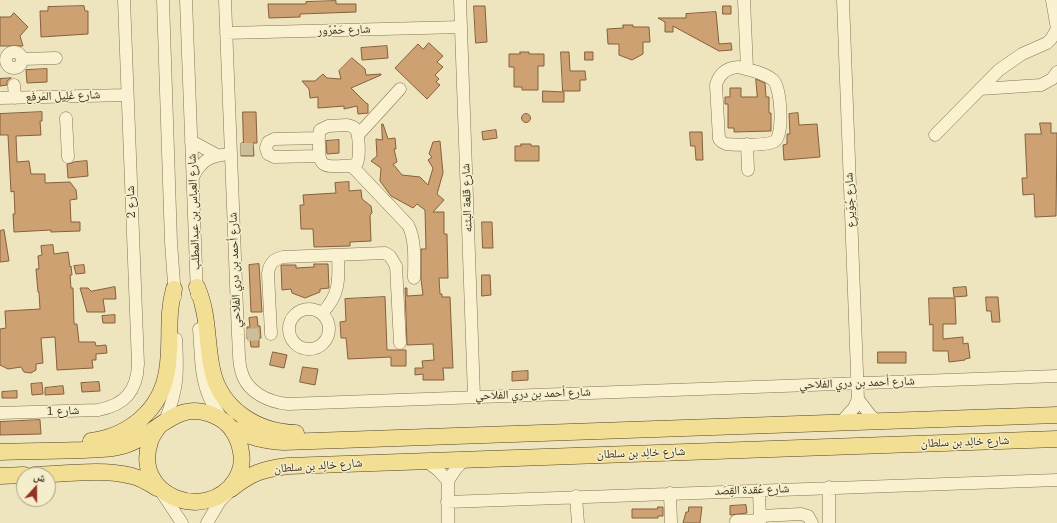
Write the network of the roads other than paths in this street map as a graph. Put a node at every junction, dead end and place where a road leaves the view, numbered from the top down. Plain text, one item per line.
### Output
1 (124, 0) edge
2 (163, 0) edge
3 (186, 0) edge
4 (225, 0) edge
5 (460, 0) edge
6 (744, 0) edge
7 (843, 0) edge
8 (1052, 0) edge
9 (461, 27) junction
10 (1057, 29) edge
11 (226, 33) junction
12 (56, 58) dead end
13 (23, 59) junction
14 (3, 60) edge
15 (747, 69) junction
16 (1057, 72) edge
17 (14, 77) junction
18 (400, 89) dead end
19 (980, 89) junction
20 (127, 95) junction
21 (66, 97) junction
22 (0, 98) edge
23 (15, 98) junction
24 (358, 135) junction
25 (935, 135) dead end
26 (318, 138) junction
27 (191, 141) junction
28 (747, 144) junction
29 (234, 151) junction
30 (217, 155) junction
31 (319, 156) junction
32 (68, 157) dead end
33 (352, 166) junction
34 (748, 170) dead end
35 (192, 177) junction
36 (338, 255) junction
37 (414, 278) dead end
38 (197, 288) junction
39 (174, 289) junction
40 (322, 313) junction
41 (289, 333) junction
42 (400, 343) dead end
43 (1057, 376) edge
44 (857, 383) junction
45 (474, 396) junction
46 (858, 399) junction
47 (123, 401) joint
48 (0, 413) edge
49 (1057, 415) edge
50 (877, 421) junction
51 (841, 422) junction
52 (162, 423) junction
53 (226, 424) junction
54 (377, 439) junction
55 (1057, 439) edge
56 (56, 451) junction
57 (0, 452) edge
58 (464, 460) junction
59 (426, 461) junction
60 (56, 474) edge
61 (16, 475) edge
62 (0, 476) edge
63 (1057, 480) edge
64 (448, 481) junction
65 (829, 487) junction
66 (759, 490) junction
67 (159, 491) junction
68 (230, 491) junction
69 (670, 493) junction
70 (576, 496) junction
71 (448, 502) junction
72 (760, 520) edge
73 (736, 521) dead end
74 (182, 523) edge
75 (207, 523) edge
76 (448, 523) edge
77 (578, 523) edge
78 (671, 523) edge
79 (812, 523) edge
80 (829, 523) edge

1 - 20 street, شارع 2
2 - 39 street, شارع العباس بن عبدالمطلب
3 - 27 street, شارع العباس بن عبدالمطلب
4 - 11 street, شارع أحمد بن دري الفلاحي
5 - 9 street, شارع قلعة البثنه
6 - 15 street
7 - 44 street, شارع جُوَيرِع
8 - 10 street
9 - 11 street, شارع حَمْرُور
9 - 45 street, شارع قلعة البثنه
10 - 19 street
11 - 29 street, شارع أحمد بن دري الفلاحي
12 - 13 street
13 - 14 street
13 - 17 street
14 - 17 street
15 - 28 street
15 - 28 street
16 - 19 street
17 - 23 street
18 - 24 street
19 - 25 street
20 - 21 street, شارع غَلِيل المَرفَع
20 - 47 street, شارع 2
21 - 23 street, شارع غَلِيل المَرفَع
21 - 32 street
22 - 23 street, شارع غَلِيل المَرفَع
24 - 26 street
24 - 33 street
26 - 31 street
26 - 31 street
27 - 30 street
27 - 35 street, شارع العباس بن عبدالمطلب
28 - 34 street
29 - 30 street
29 - 45 street, شارع أحمد بن دري الفلاحي
30 - 35 street
31 - 33 street
33 - 37 street
35 - 38 street, شارع العباس بن عبدالمطلب
36 - 40 street
36 - 41 street
36 - 42 street
38 - 53 street, شارع العباس بن عبدالمطلب
38 - 54 main road
39 - 52 street, شارع العباس بن عبدالمطلب
39 - 56 main road
40 - 41 street
40 - 41 street
43 - 44 street, شارع أحمد بن دري الفلاحي
44 - 45 street, شارع أحمد بن دري الفلاحي
44 - 46 street, شارع جُوَيرِع
46 - 50 street
46 - 51 street
47 - 48 street, شارع 1
49 - 50 main road, شارع خالِد بن سلطان
50 - 51 main road, شارع خالِد بن سلطان
51 - 54 main road, شارع خالِد بن سلطان
52 - 53 main road
52 - 56 main road
52 - 67 main road
53 - 54 main road, شارع خالِد بن سلطان
53 - 68 main road
55 - 58 main road, شارع خالِد بن سلطان
56 - 57 main road
58 - 59 main road, شارع خالِد بن سلطان
58 - 64 street
59 - 64 street
59 - 68 main road, شارع خالِد بن سلطان
60 - 67 main road
61 - 62 main road
63 - 65 street, شارع عُقدة القِصَد
64 - 71 street
65 - 66 street, شارع عُقدة القِصَد
65 - 80 street
66 - 69 street, شارع عُقدة القِصَد
66 - 72 street
67 - 68 main road
67 - 74 street
68 - 75 street
69 - 70 street, شارع عُقدة القِصَد
69 - 78 street
70 - 71 street, شارع عُقدة القِصَد
70 - 77 street
71 - 76 street
72 - 73 street
72 - 79 street

